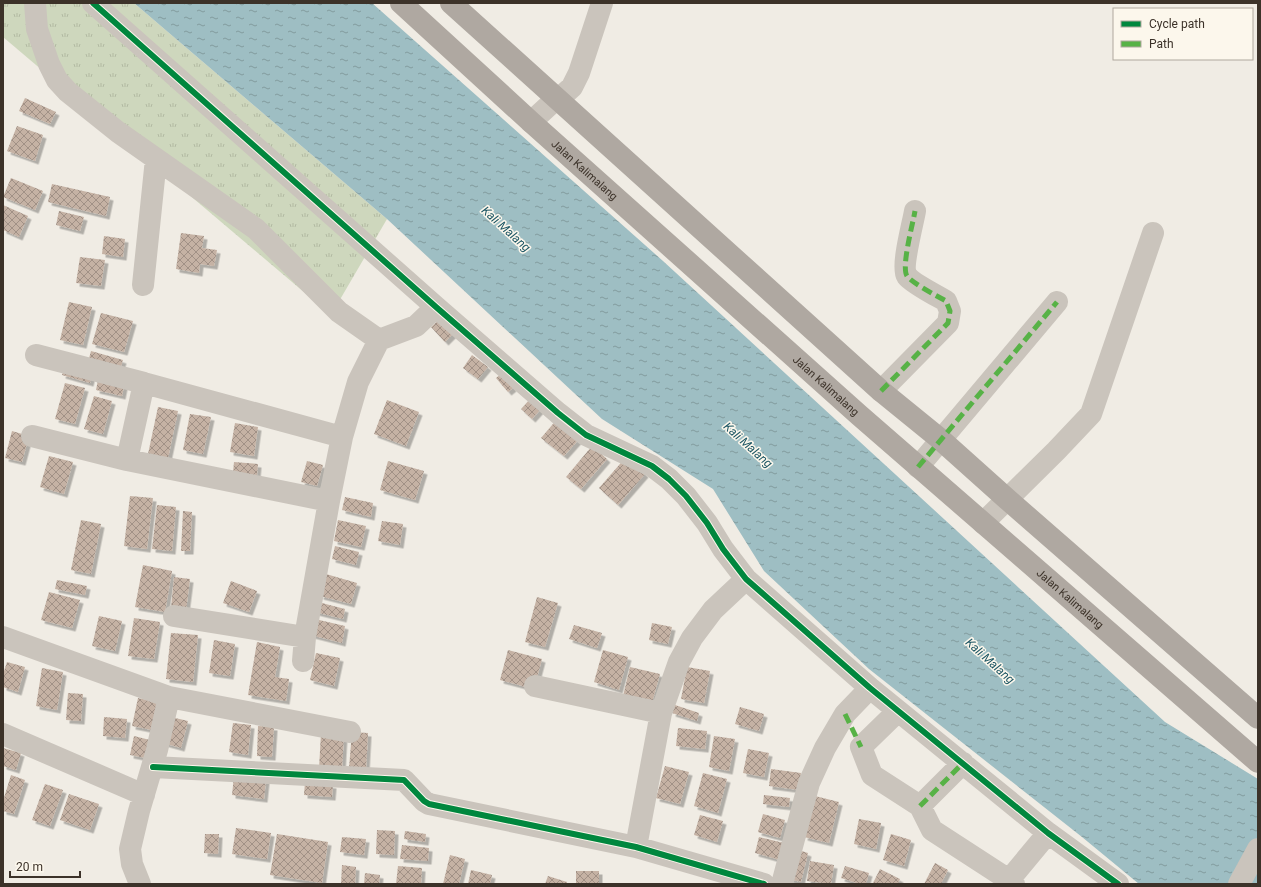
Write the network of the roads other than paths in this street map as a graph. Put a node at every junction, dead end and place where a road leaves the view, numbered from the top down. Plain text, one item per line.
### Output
1 (35, 3) edge
2 (93, 3) edge
3 (401, 3) edge
4 (451, 3) edge
5 (602, 3) edge
6 (556, 99) junction
7 (531, 122) junction
8 (156, 159) junction
9 (915, 211) dead end
10 (1153, 233) dead end
11 (143, 285) dead end
12 (1057, 302) dead end
13 (436, 307) junction
14 (379, 340) junction
15 (36, 355) dead end
16 (144, 383) junction
17 (881, 391) junction
18 (32, 436) dead end
19 (342, 437) junction
20 (940, 439) junction
21 (127, 460) junction
22 (918, 467) junction
23 (1006, 500) junction
24 (329, 501) junction
25 (983, 523) junction
26 (746, 579) junction
27 (174, 616) dead end
28 (3, 637) edge
29 (305, 637) junction
30 (303, 661) dead end
31 (536, 686) dead end
32 (870, 688) junction
33 (169, 697) junction
34 (898, 711) junction
35 (661, 713) junction
36 (845, 714) junction
37 (1258, 718) edge
38 (350, 732) dead end
39 (3, 734) edge
40 (861, 746) junction
41 (1258, 762) edge
42 (963, 763) junction
43 (153, 768) junction
44 (144, 795) junction
45 (920, 806) junction
46 (1048, 833) junction
47 (636, 847) junction
48 (1258, 849) edge
49 (1012, 882) edge
50 (140, 884) edge
51 (764, 884) edge
52 (782, 884) edge
53 (1118, 884) edge
54 (1239, 884) edge

1 - 8 street
2 - 13 street
3 - 7 main road, Jalan Kalimalang
4 - 6 main road
5 - 6 street
6 - 7 street
6 - 17 main road
7 - 22 main road, Jalan Kalimalang
8 - 11 street
8 - 14 street
9 - 17 street
10 - 23 street
12 - 20 street
13 - 14 street
13 - 26 street
14 - 19 street
15 - 16 street
16 - 19 street
16 - 21 street
17 - 20 main road
18 - 21 street
19 - 24 street
20 - 22 street
20 - 23 main road
21 - 24 street
22 - 25 main road, Jalan Kalimalang
23 - 25 street
23 - 37 main road
24 - 29 street
25 - 41 main road, Jalan Kalimalang
26 - 32 street
26 - 35 street
27 - 29 street
28 - 33 street
29 - 30 street
31 - 35 street
32 - 34 street
32 - 36 street
33 - 38 street
33 - 43 street
34 - 40 street
34 - 42 street
35 - 47 street
36 - 40 street
36 - 52 street
39 - 44 street
40 - 45 street
42 - 45 street
42 - 46 street
43 - 44 street
43 - 47 street
44 - 50 street
45 - 49 street
46 - 49 street
46 - 53 street
47 - 51 street
48 - 54 street

